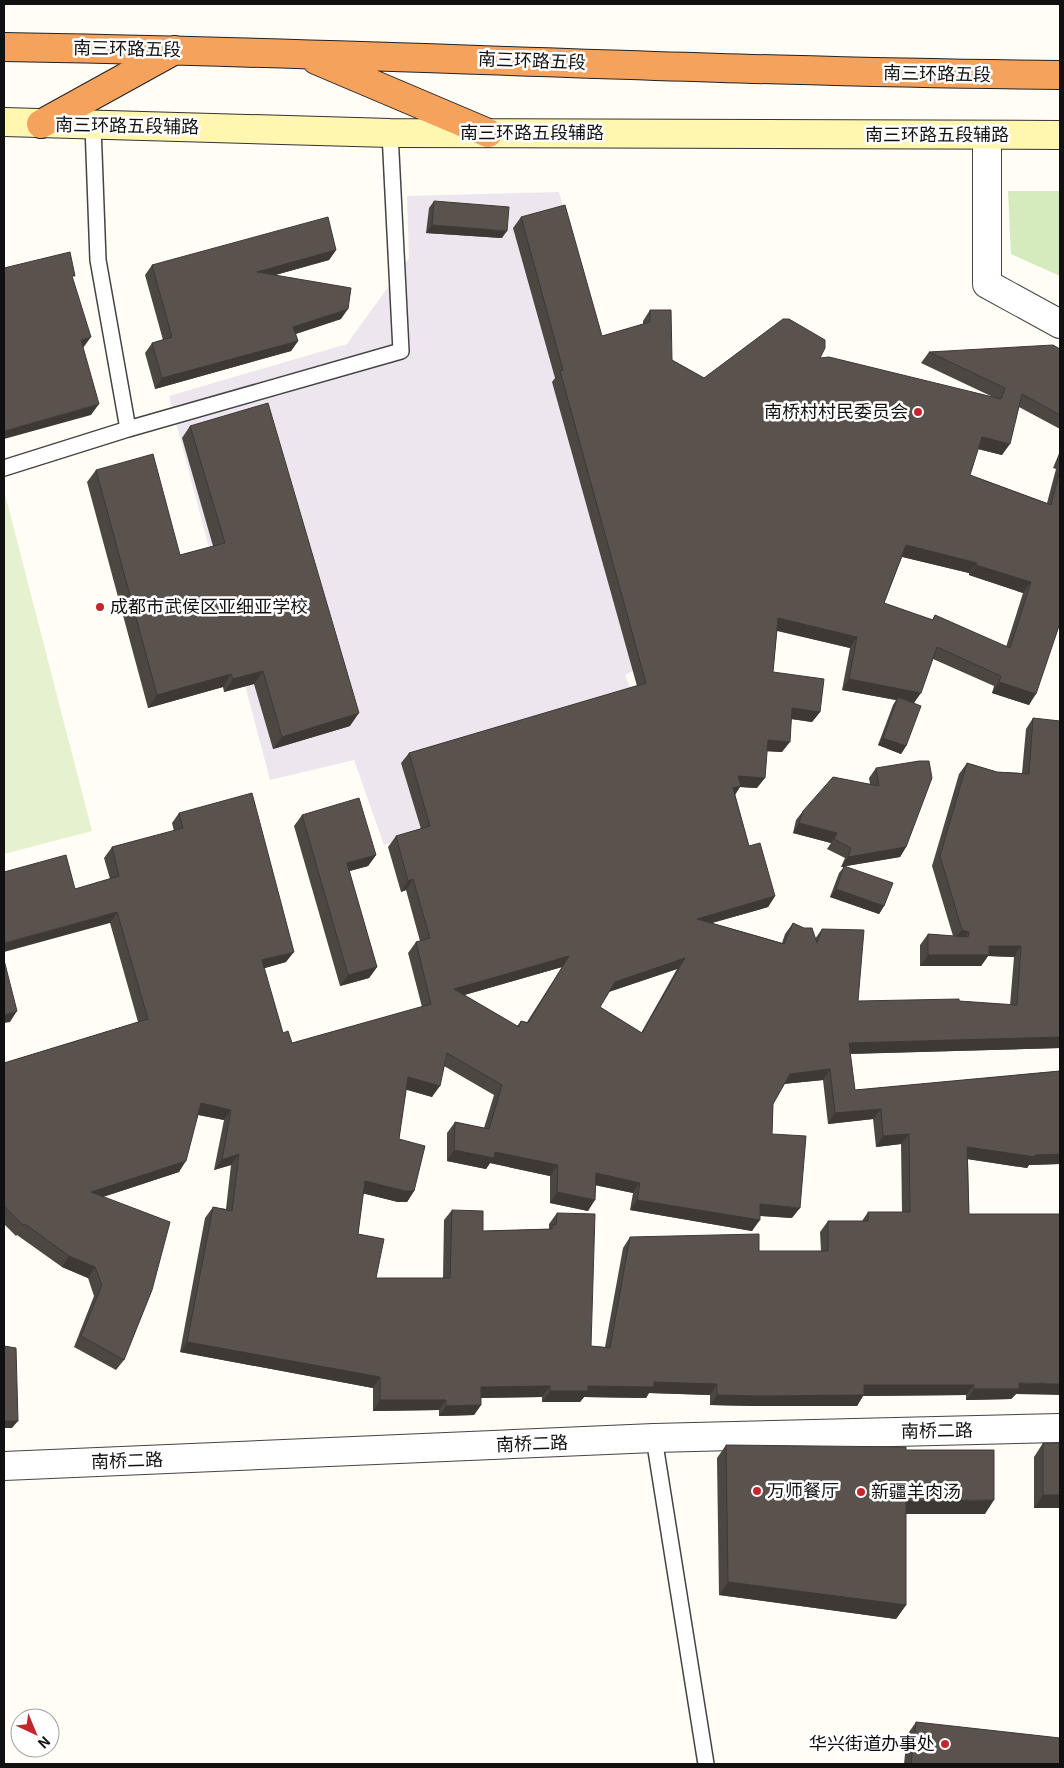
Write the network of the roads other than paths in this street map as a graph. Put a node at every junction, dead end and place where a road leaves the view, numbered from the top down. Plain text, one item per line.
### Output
1 (4, 47) edge
2 (176, 49) junction
3 (301, 54) junction
4 (1060, 75) edge
5 (4, 122) edge
6 (41, 124) junction
7 (93, 126) junction
8 (390, 133) junction
9 (488, 133) junction
10 (987, 135) junction
11 (1060, 135) edge
12 (1060, 324) edge
13 (128, 429) junction
14 (4, 468) edge
15 (1060, 1428) edge
16 (654, 1438) junction
17 (4, 1466) edge
18 (706, 1764) edge

1 - 2 highway, 南三环路五段
2 - 3 highway, 南三环路五段
2 - 6 highway
3 - 4 highway, 南三环路五段
3 - 9 highway
5 - 6 main road, 南三环路五段辅路
6 - 7 main road, 南三环路五段辅路
7 - 8 main road, 南三环路五段辅路
7 - 13 lane
8 - 9 main road, 南三环路五段辅路
8 - 13 lane
9 - 10 main road, 南三环路五段辅路
10 - 11 main road, 南三环路五段辅路
10 - 12 street
13 - 14 lane
15 - 16 street, 南桥二路
16 - 17 street, 南桥二路
16 - 18 lane

